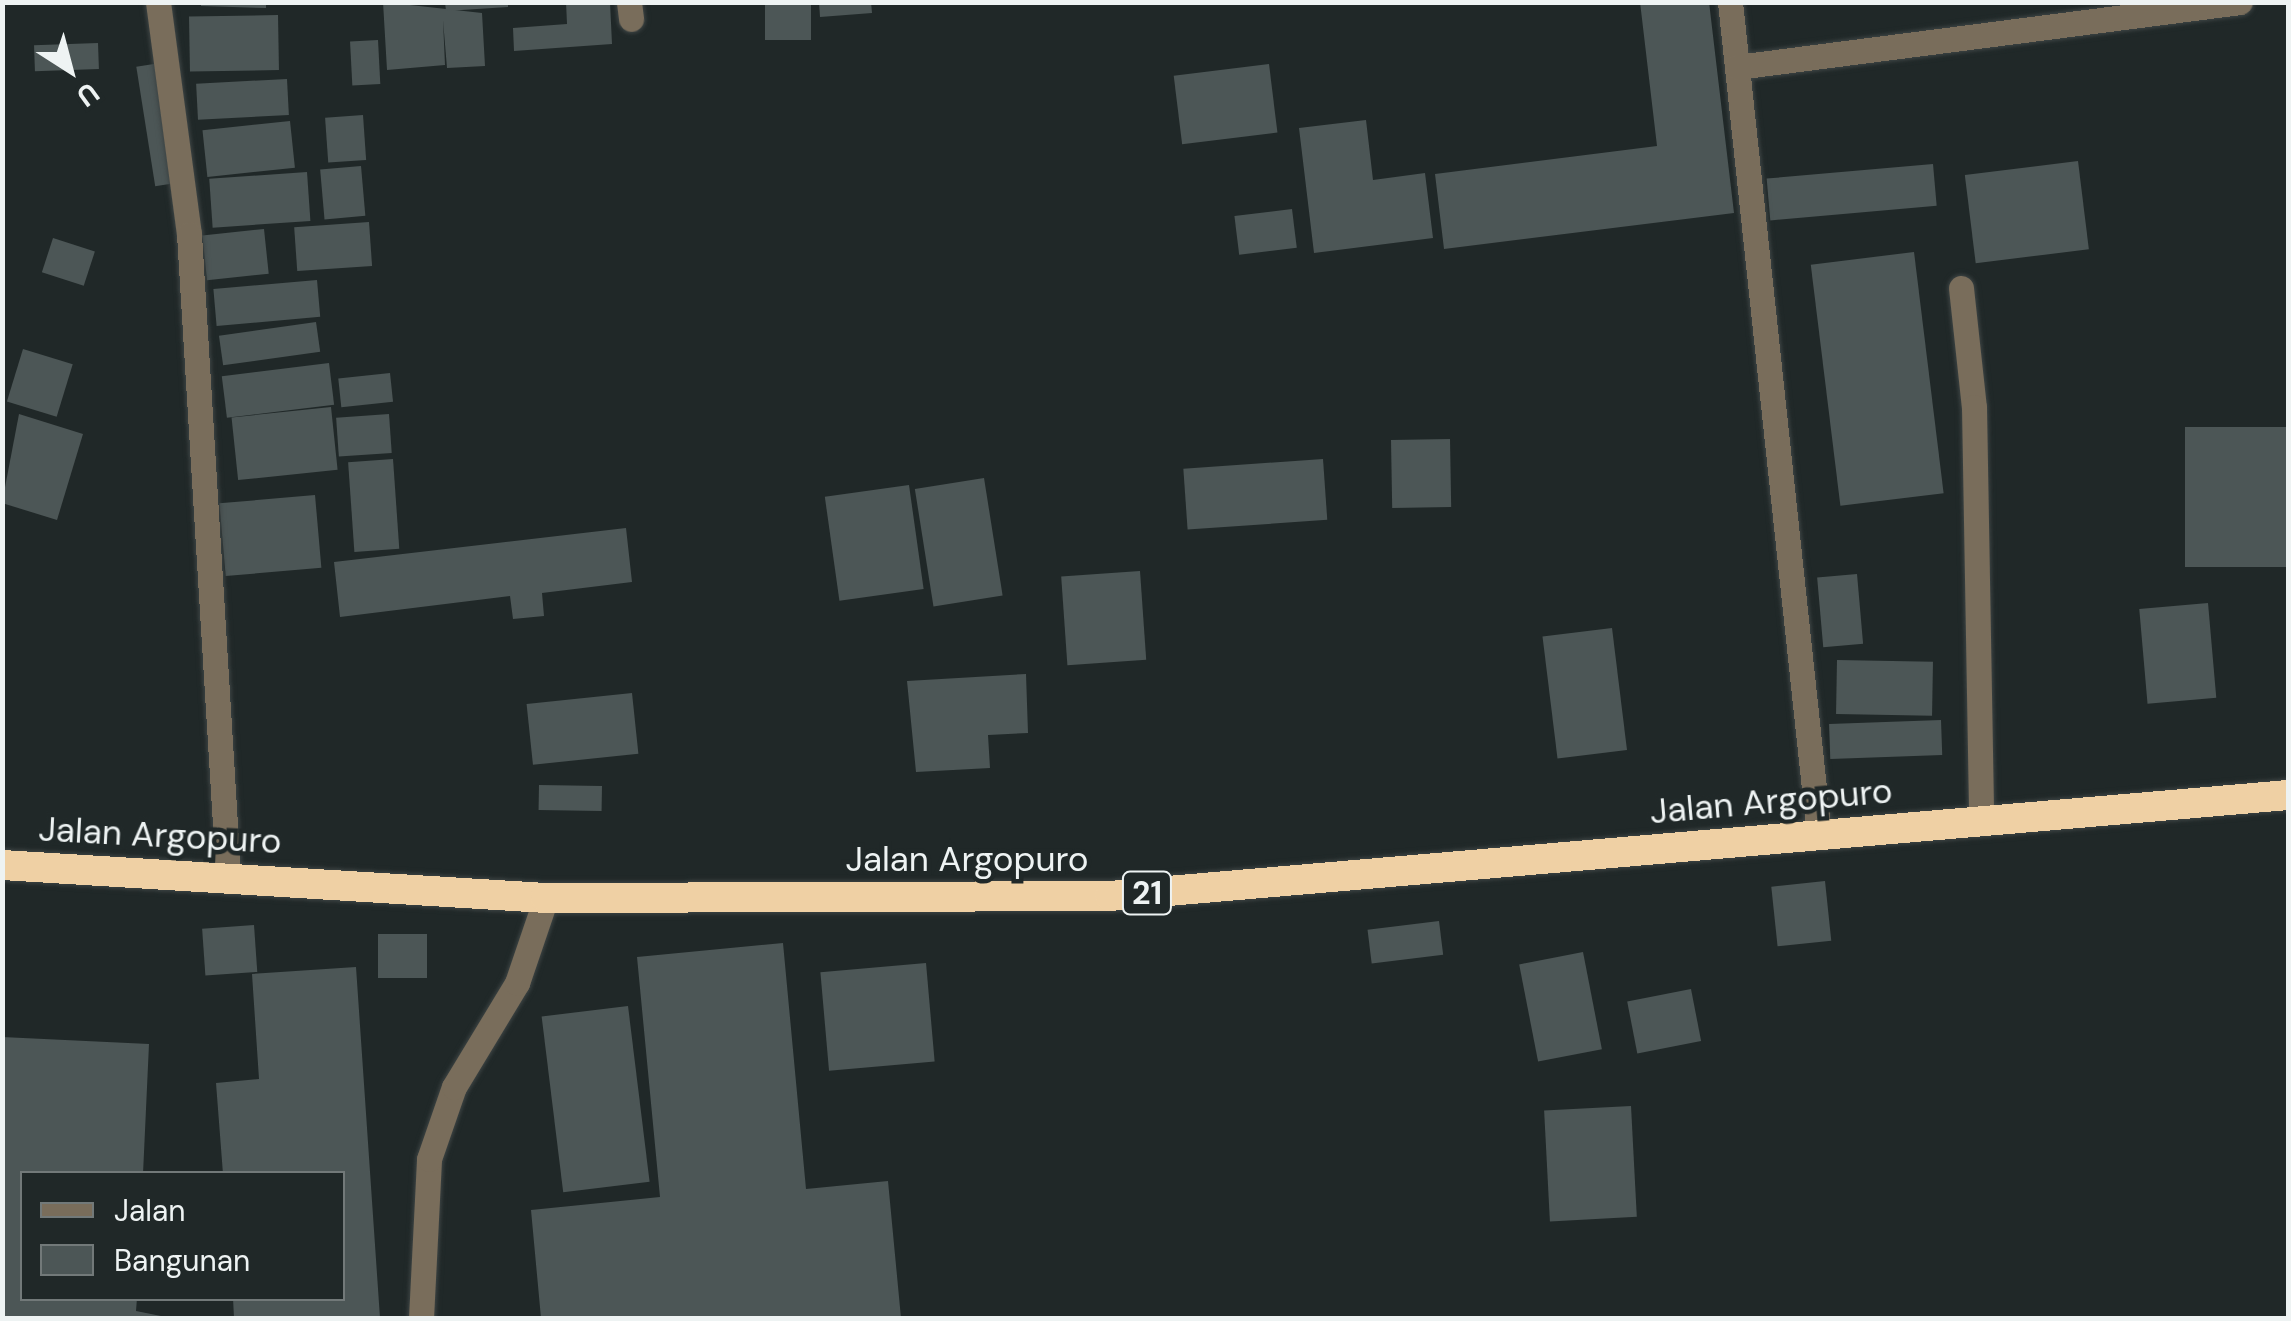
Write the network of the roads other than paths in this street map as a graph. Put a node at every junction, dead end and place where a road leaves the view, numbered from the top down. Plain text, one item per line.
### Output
1 (158, 2) edge
2 (1730, 2) edge
3 (2240, 2) edge
4 (1737, 67) junction
5 (1961, 288) dead end
6 (2288, 795) edge
7 (1980, 819) junction
8 (1819, 835) junction
9 (2, 865) edge
10 (228, 874) junction
11 (546, 898) junction
12 (421, 1318) edge

1 - 10 street
2 - 4 street
3 - 4 street
4 - 8 street
5 - 7 street
6 - 7 highway, Jalan Argopuro / 21
7 - 8 highway, Jalan Argopuro / 21
8 - 11 highway, Jalan Argopuro / 21
9 - 10 highway, Jalan Argopuro / 21
10 - 11 highway, Jalan Argopuro / 21
11 - 12 street

